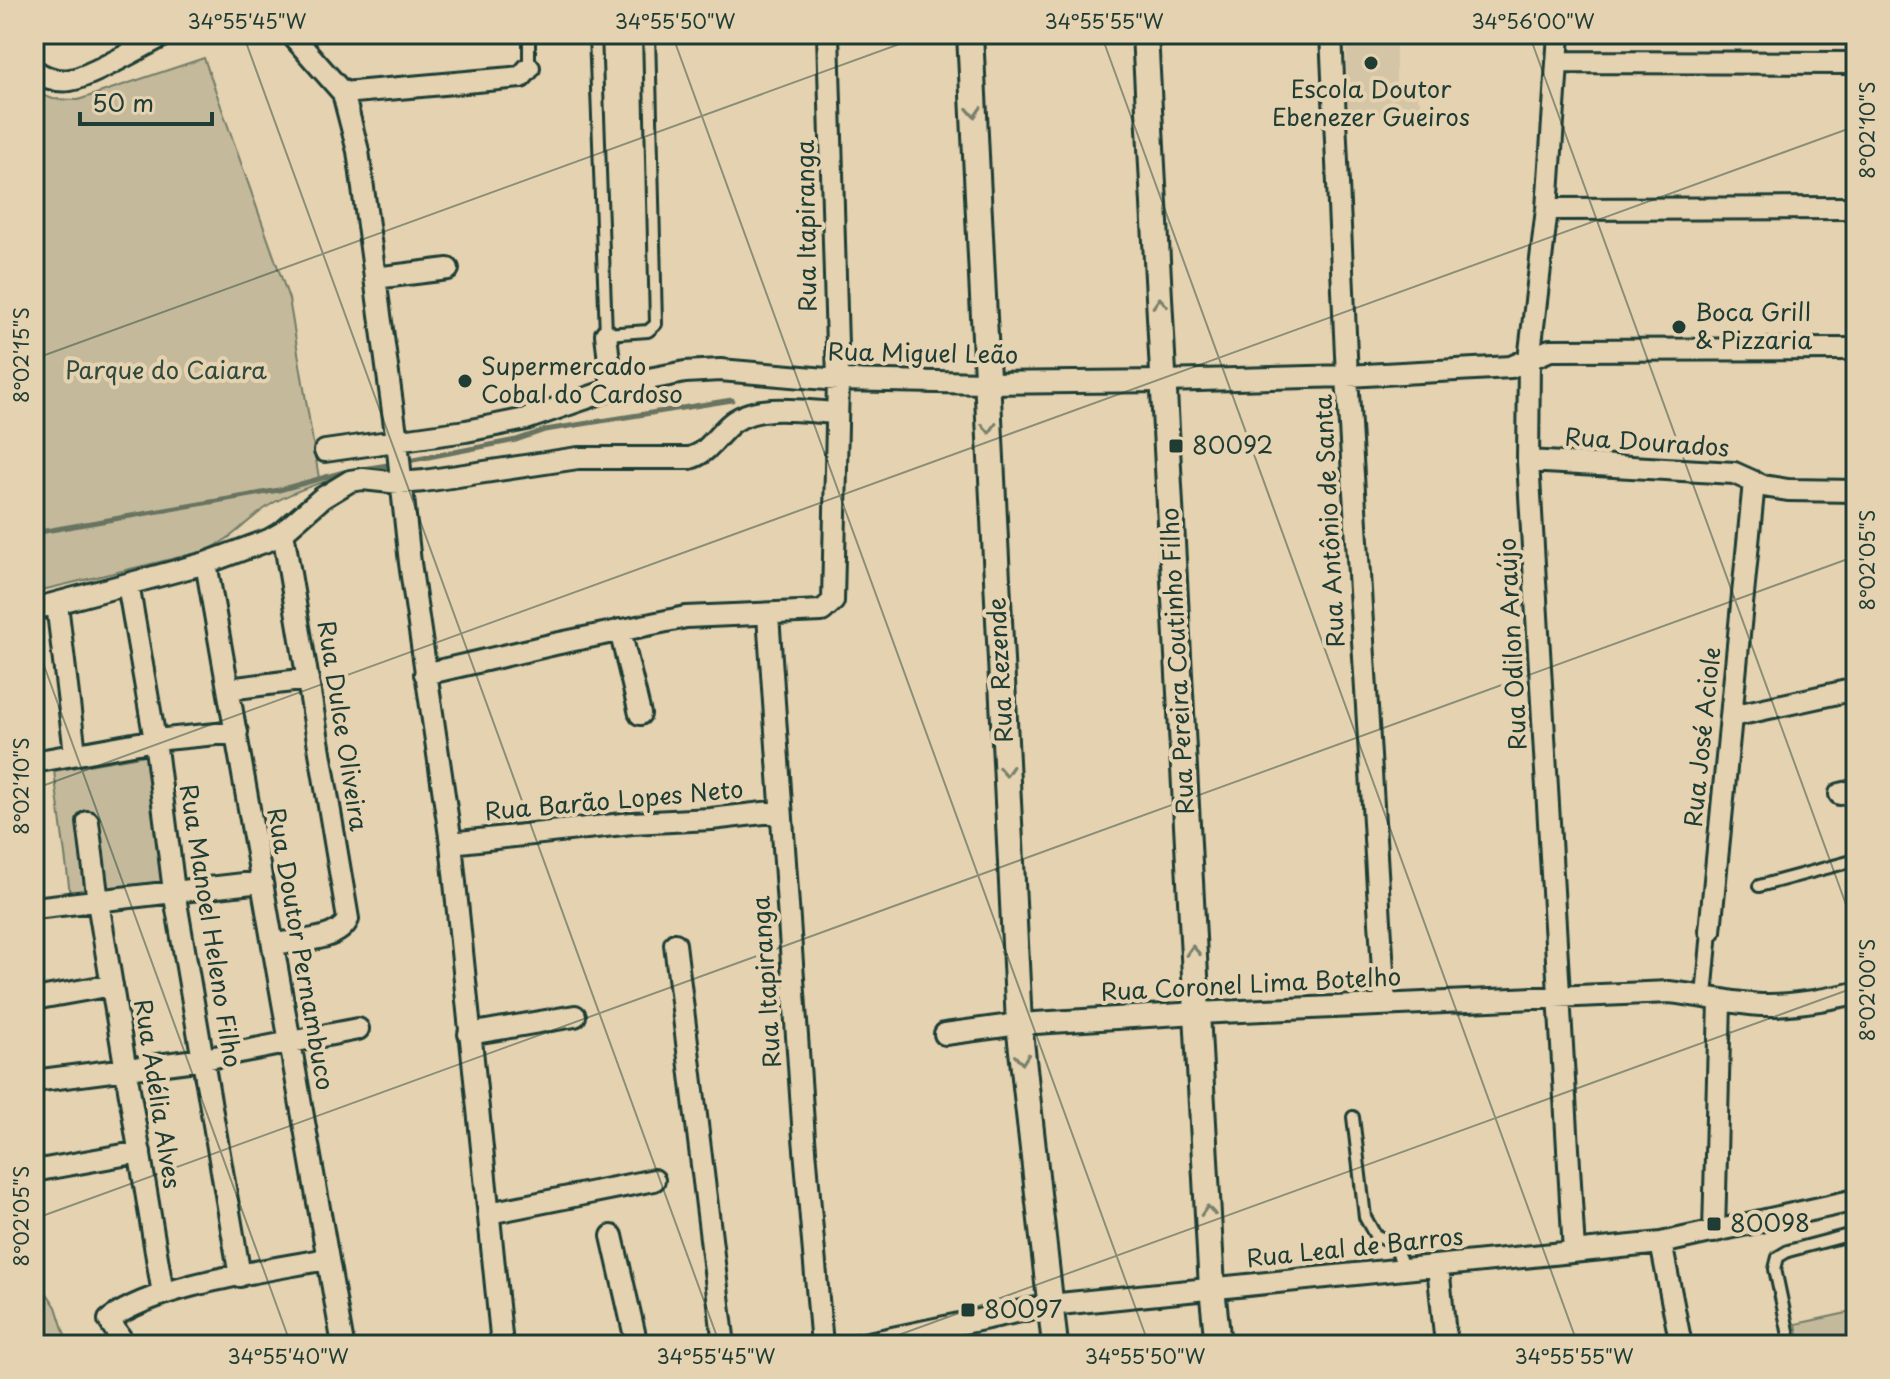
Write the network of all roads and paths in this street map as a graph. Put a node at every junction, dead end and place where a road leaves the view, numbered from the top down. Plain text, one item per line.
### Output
1 (167, 34) edge
2 (291, 34) edge
3 (529, 34) edge
4 (595, 34) edge
5 (649, 34) edge
6 (828, 34) edge
7 (970, 34) edge
8 (1145, 34) edge
9 (1331, 34) edge
10 (1559, 34) edge
11 (1558, 62) junction
12 (1856, 63) edge
13 (529, 68) joint
14 (34, 70) edge
15 (343, 93) junction
16 (1856, 208) edge
17 (1547, 209) junction
18 (448, 269) dead end
19 (375, 278) junction
20 (606, 334) junction
21 (1856, 349) edge
22 (1529, 360) junction
23 (1347, 376) junction
24 (838, 380) junction
25 (1164, 381) junction
26 (986, 383) junction
27 (612, 389) junction
28 (837, 413) junction
29 (397, 445) junction
30 (325, 451) dead end
31 (1528, 461) junction
32 (400, 480) junction
33 (1754, 482) junction
34 (1856, 491) edge
35 (283, 532) junction
36 (206, 563) junction
37 (128, 584) junction
38 (57, 604) junction
39 (34, 609) edge
40 (768, 615) junction
41 (620, 630) junction
42 (425, 674) junction
43 (308, 679) junction
44 (229, 689) junction
45 (1856, 689) edge
46 (640, 714) dead end
47 (1732, 716) junction
48 (237, 732) junction
49 (155, 740) junction
50 (75, 753) junction
51 (34, 762) edge
52 (781, 811) junction
53 (88, 822) dead end
54 (451, 843) junction
55 (1856, 860) edge
56 (261, 882) junction
57 (1759, 886) dead end
58 (174, 891) junction
59 (98, 902) junction
60 (34, 908) edge
61 (1710, 931) joint
62 (274, 944) junction
63 (675, 944) dead end
64 (112, 985) junction
65 (1856, 993) edge
66 (1560, 996) junction
67 (34, 999) edge
68 (1712, 999) junction
69 (1385, 1004) junction
70 (1197, 1013) junction
71 (575, 1016) dead end
72 (1019, 1024) junction
73 (358, 1029) dead end
74 (469, 1034) junction
75 (945, 1034) dead end
76 (291, 1043) junction
77 (204, 1059) junction
78 (126, 1068) junction
79 (34, 1081) edge
80 (1353, 1117) dead end
81 (140, 1152) junction
82 (34, 1171) edge
83 (654, 1180) dead end
84 (1856, 1200) edge
85 (489, 1213) junction
86 (1714, 1232) junction
87 (1856, 1233) edge
88 (612, 1236) dead end
89 (1661, 1243) junction
90 (1574, 1252) junction
91 (326, 1259) junction
92 (1438, 1266) junction
93 (1404, 1269) junction
94 (240, 1276) junction
95 (1212, 1288) junction
96 (163, 1294) junction
97 (1050, 1305) junction
98 (125, 1345) edge
99 (343, 1345) edge
100 (502, 1345) edge
101 (637, 1345) edge
102 (724, 1345) edge
103 (822, 1345) edge
104 (859, 1345) edge
105 (1055, 1345) edge
106 (1218, 1345) edge
107 (1446, 1345) edge
108 (1681, 1345) edge
109 (1791, 1345) edge

1 - 14 street
2 - 15 street
3 - 13 lane
4 - 20 lane
5 - 20 lane
6 - 24 street, Rua Itapiranga
7 -> 26 street, Rua Rezende
25 -> 8 street, Rua Pereira Coutinho Filho
9 - 23 street, Rua Antônio de Santa
10 - 11 street, Rua Odilon Araújo
11 - 12 street
11 - 17 street, Rua Odilon Araújo
13 - 15 street
15 - 19 street
16 - 17 street
17 - 22 street, Rua Odilon Araújo
18 - 19 street
19 - 29 street
20 - 27 street
21 - 22 street, Rua Miguel Leão
22 - 23 street, Rua Miguel Leão
22 - 31 street, Rua Odilon Araújo
23 - 25 street, Rua Miguel Leão
23 - 69 street, Rua Antônio de Santa
24 - 26 street, Rua Miguel Leão
24 - 27 street, Rua Miguel Leão
24 - 28 street, Rua Itapiranga
25 - 26 street, Rua Miguel Leão
70 -> 25 street, Rua Pereira Coutinho Filho
26 -> 72 street, Rua Rezende
27 - 29 street, Rua Miguel Leão
28 - 32 street
28 - 40 street, Rua Itapiranga
29 - 30 street, Rua Miguel Leão
29 - 32 street
31 - 33 street, Rua Dourados
31 - 66 street, Rua Odilon Araújo
32 - 35 street
32 - 42 street
33 - 34 street, Rua Dourados
33 - 47 street, Rua José Aciole
35 - 36 street
35 - 43 street, Rua Dulce Oliveira
36 - 37 street
36 - 44 street, Rua Doutor Pernambuco
37 - 38 street
37 - 49 street, Rua Manoel Heleno Filho
38 - 39 street
38 - 50 street
40 - 41 street
40 - 52 street, Rua Itapiranga
41 - 42 street
41 - 46 street
42 - 54 street
43 - 44 street
43 - 62 street, Rua Dulce Oliveira
44 - 48 street, Rua Doutor Pernambuco
45 - 47 street
47 - 61 street, Rua José Aciole
48 - 49 street
48 - 56 street, Rua Doutor Pernambuco
49 - 50 street
49 - 58 street, Rua Manoel Heleno Filho
50 - 51 street
52 - 54 street, Rua Barão Lopes Neto
52 - 103 street, Rua Itapiranga
53 - 59 street, Rua Adélia Alves
54 - 74 street
55 - 57 lane
56 - 58 street
56 - 62 street, Rua Doutor Pernambuco
58 - 59 street
58 - 77 street, Rua Manoel Heleno Filho
59 - 60 street
59 - 64 street, Rua Adélia Alves
61 - 68 street, Rua José Aciole
62 - 76 street, Rua Doutor Pernambuco
63 - 102 street
64 - 67 street
64 - 78 street, Rua Adélia Alves
65 - 68 street, Rua Coronel Lima Botelho
66 - 68 street, Rua Coronel Lima Botelho
66 - 69 street, Rua Coronel Lima Botelho
66 - 90 street, Rua Odilon Araújo
68 - 86 street, Rua José Aciole
69 - 70 street, Rua Coronel Lima Botelho
70 - 72 street, Rua Coronel Lima Botelho
95 -> 70 street, Rua Pereira Coutinho Filho
71 - 74 street
72 - 75 street, Rua Coronel Lima Botelho
72 -> 97 street, Rua Rezende
73 - 76 street
74 - 85 street
76 - 77 street
76 - 91 street, Rua Doutor Pernambuco
77 - 78 street
77 - 94 street, Rua Manoel Heleno Filho
78 - 79 street
78 - 81 street, Rua Adélia Alves
80 - 93 lane
81 - 82 street
81 - 96 street, Rua Adélia Alves
83 - 85 street
84 - 86 street, Rua Leal de Barros
85 - 100 street
86 - 89 street, Rua Leal de Barros
87 - 109 lane
88 - 101 street
89 - 90 street, Rua Leal de Barros
89 - 108 street
90 - 92 street, Rua Leal de Barros
91 - 94 street
91 - 99 street, Rua Doutor Pernambuco
92 - 93 street, Rua Leal de Barros
92 - 107 street
93 - 95 street, Rua Leal de Barros
94 - 96 street
95 - 97 street, Rua Leal de Barros
95 - 106 street, Rua Pereira Coutinho Filho
96 - 98 street
97 - 104 street, Rua Leal de Barros
97 - 105 street, Rua Rezende

